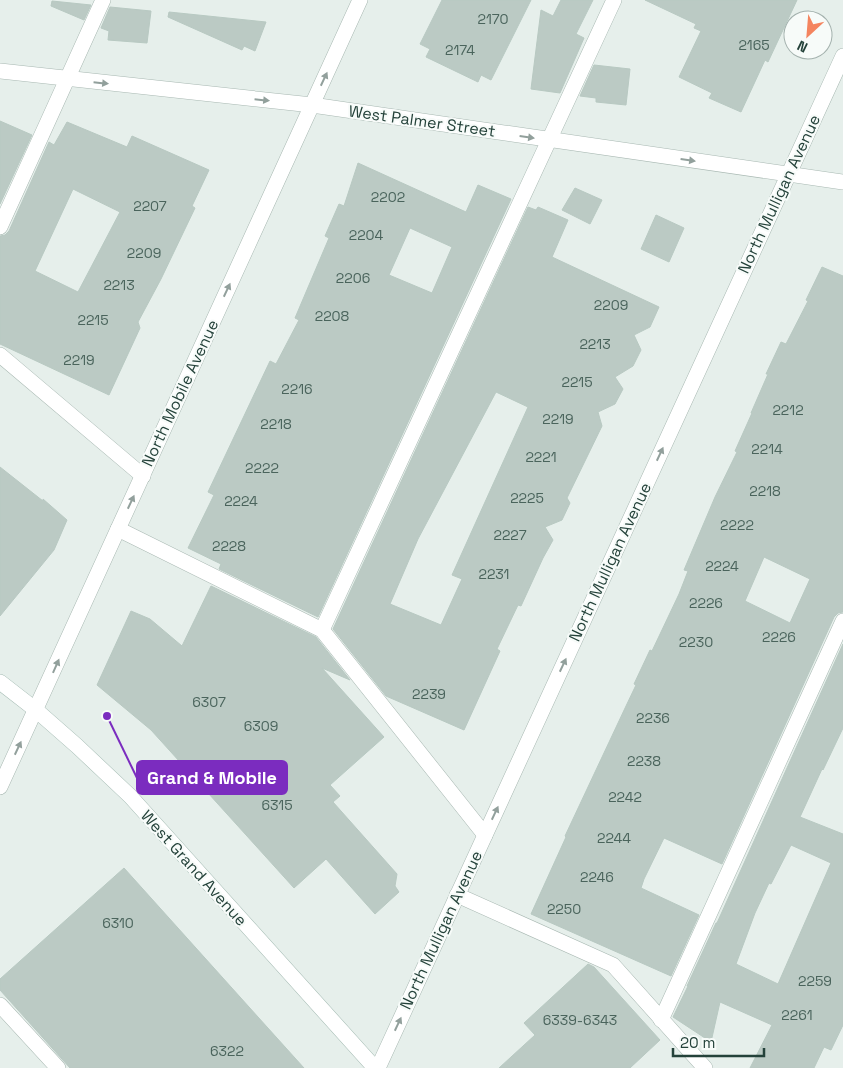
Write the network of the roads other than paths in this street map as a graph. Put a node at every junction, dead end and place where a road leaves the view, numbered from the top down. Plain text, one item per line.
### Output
1 (103, 0) edge
2 (360, 0) edge
3 (614, 0) edge
4 (843, 56) edge
5 (0, 71) edge
6 (67, 79) junction
7 (312, 105) junction
8 (549, 140) junction
9 (788, 175) junction
10 (843, 182) edge
11 (0, 227) edge
12 (0, 355) edge
13 (143, 476) junction
14 (118, 529) junction
15 (843, 621) edge
16 (322, 630) junction
17 (0, 682) edge
18 (36, 710) junction
19 (0, 786) edge
20 (485, 835) junction
21 (457, 895) junction
22 (0, 1005) edge
23 (661, 1020) junction
24 (58, 1068) edge
25 (376, 1068) edge
26 (704, 1068) edge

1 - 6 street
7 -> 2 street, North Mobile Avenue
3 - 8 street
4 - 9 street, North Mulligan Avenue
5 - 6 street, West Palmer Street
6 -> 7 street, West Palmer Street
6 - 11 street
7 -> 8 street, West Palmer Street
13 -> 7 street, North Mobile Avenue
8 -> 9 street, West Palmer Street
8 - 16 street
9 - 10 street, West Palmer Street
20 -> 9 street, North Mulligan Avenue
12 - 13 street
14 -> 13 street, North Mobile Avenue
14 - 16 street
18 -> 14 street, North Mobile Avenue
15 - 23 street
16 - 20 street
17 - 18 street, West Grand Avenue
19 -> 18 street, North Mobile Avenue
18 - 25 street, West Grand Avenue
20 - 21 street, North Mulligan Avenue
21 - 23 street
25 -> 21 street, North Mulligan Avenue
22 - 24 street
23 - 26 street

